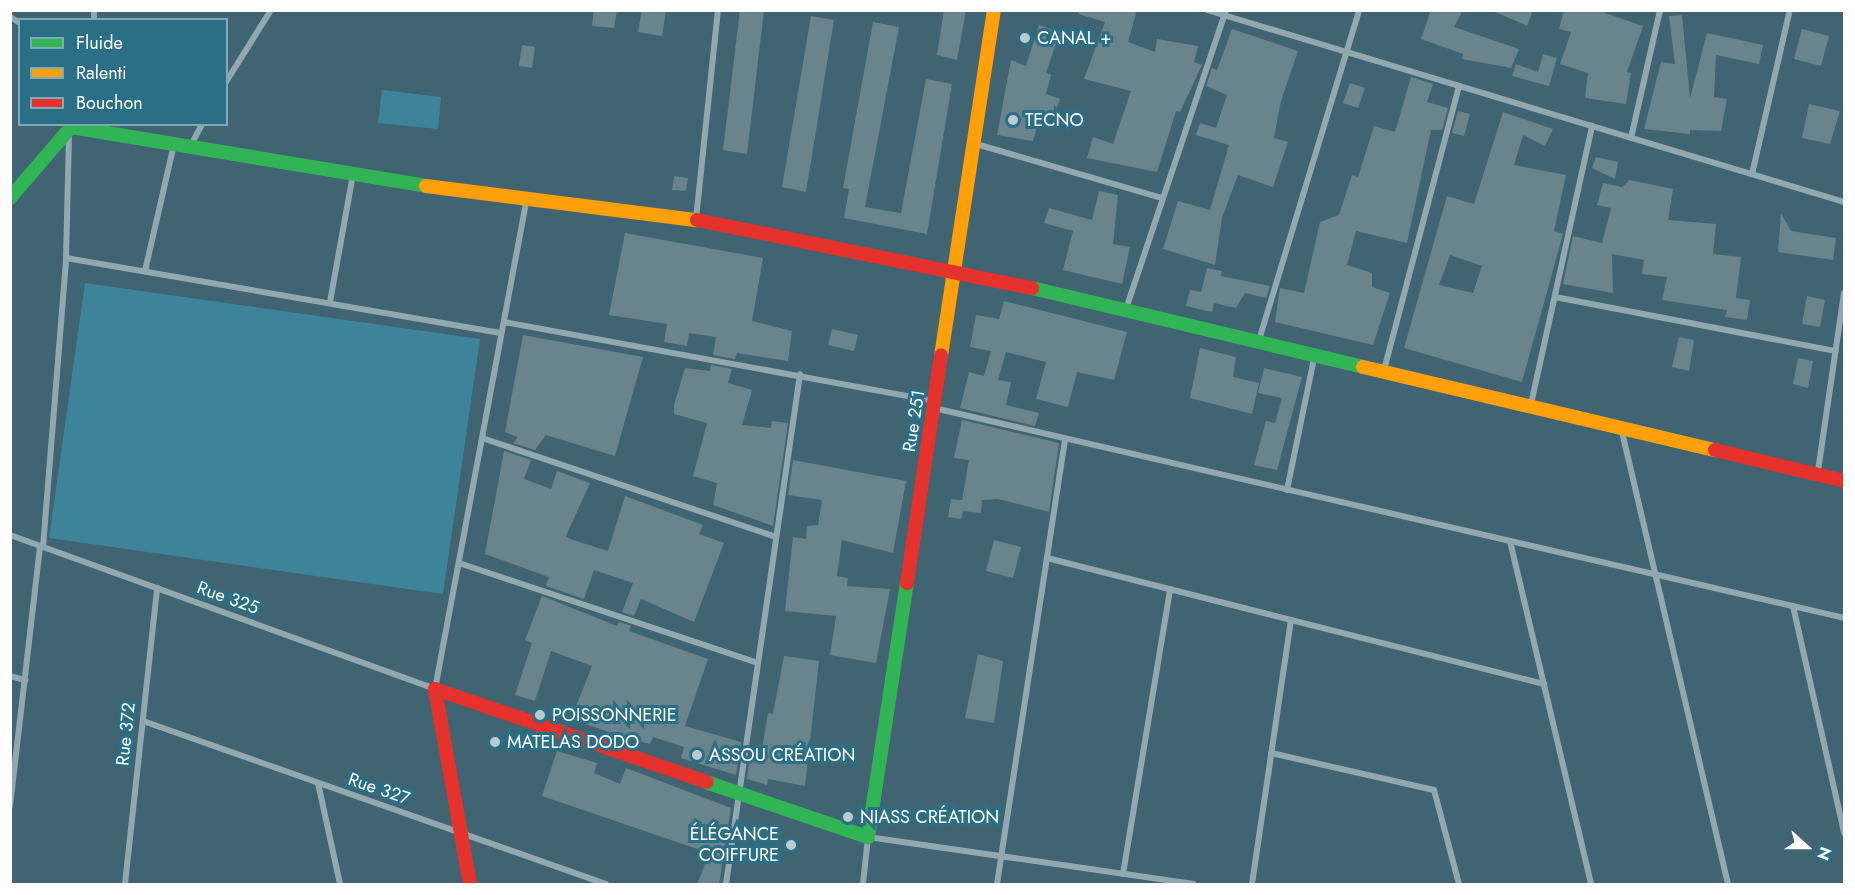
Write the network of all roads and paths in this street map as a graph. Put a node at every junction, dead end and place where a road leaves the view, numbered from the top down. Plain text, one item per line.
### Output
1 (271, 10) edge
2 (718, 10) edge
3 (994, 10) edge
4 (1207, 10) edge
5 (1359, 10) edge
6 (1660, 10) edge
7 (1790, 10) edge
8 (1225, 13) edge
9 (1344, 52) junction
10 (228, 79) edge
11 (1459, 86) junction
12 (71, 126) edge
13 (201, 126) edge
14 (1592, 126) junction
15 (1630, 138) junction
16 (974, 143) junction
17 (174, 145) junction
18 (189, 148) junction
19 (1752, 174) junction
20 (352, 177) junction
21 (10, 198) edge
22 (1162, 198) junction
23 (526, 201) junction
24 (1845, 202) edge
25 (696, 220) junction
26 (66, 258) junction
27 (955, 270) junction
28 (145, 271) junction
29 (1845, 293) edge
30 (1554, 297) junction
31 (330, 302) junction
32 (1126, 310) junction
33 (504, 322) junction
34 (501, 333) junction
35 (1259, 342) junction
36 (1836, 351) junction
37 (1315, 356) junction
38 (1384, 372) junction
39 (800, 374) junction
40 (934, 405) junction
41 (1531, 407) junction
42 (1621, 428) junction
43 (482, 438) junction
44 (1065, 439) junction
45 (1817, 475) junction
46 (1845, 482) edge
47 (1287, 490) junction
48 (10, 535) edge
49 (776, 537) junction
50 (1510, 541) junction
51 (42, 546) junction
52 (1047, 558) junction
53 (459, 563) junction
54 (1656, 575) junction
55 (157, 588) junction
56 (1170, 589) junction
57 (1793, 606) junction
58 (1845, 618) edge
59 (1291, 620) junction
60 (758, 663) junction
61 (10, 676) edge
62 (25, 680) junction
63 (1544, 684) junction
64 (435, 689) junction
65 (143, 721) junction
66 (1271, 753) junction
67 (318, 783) junction
68 (739, 794) junction
69 (10, 806) edge
70 (459, 833) junction
71 (1845, 833) edge
72 (868, 837) junction
73 (1002, 857) junction
74 (1123, 874) junction
75 (125, 885) edge
76 (340, 885) edge
77 (470, 885) edge
78 (606, 885) edge
79 (726, 885) edge
80 (863, 885) edge
81 (997, 885) edge
82 (1194, 885) edge
83 (1252, 885) edge
84 (1459, 885) edge
85 (1592, 885) edge
86 (1728, 885) edge

1 - 10 street
2 - 25 street
3 - 16 street, Rue 251
4 - 8 street
5 - 9 street
6 - 15 street
7 - 19 street
8 - 9 street
8 - 22 street
9 - 11 street
9 - 35 street
11 - 14 street
11 - 38 street
12 - 17 street
12 - 21 street
12 - 26 street
13 - 18 street
14 - 15 street
14 - 30 street
15 - 19 street
16 - 22 street
16 - 27 street, Rue 251
17 - 18 street
17 - 28 street
18 - 20 street
19 - 24 street
20 - 23 street
20 - 31 street
22 - 32 street
23 - 25 street
23 - 33 street
25 - 27 street
26 - 28 street
26 - 51 street
27 - 32 street
27 - 40 street, Rue 251
28 - 31 street
29 - 36 street
30 - 36 street
30 - 41 street
31 - 34 street
32 - 35 street
33 - 34 street
33 - 39 street
34 - 43 street
35 - 37 street
36 - 45 street
37 - 38 street
37 - 47 street
38 - 41 street
39 - 40 street
39 - 49 street
40 - 44 street
40 - 72 street, Rue 251
41 - 42 street
42 - 45 street
42 - 54 street
43 - 49 street
43 - 53 street
44 - 47 street
44 - 52 street
45 - 46 street
47 - 50 street
48 - 51 street, Rue 325
49 - 60 street
50 - 54 street
50 - 63 street
51 - 55 street, Rue 325
51 - 62 street
52 - 56 street
52 - 73 street
53 - 60 street
53 - 64 street
54 - 57 street
54 - 86 street
55 - 64 street, Rue 325
55 - 65 street, Rue 372
56 - 59 street
56 - 74 street
57 - 58 street
57 - 71 street
59 - 63 street
59 - 66 street
60 - 68 street
61 - 62 street
62 - 69 street
63 - 85 street
64 - 68 street
64 - 70 street
65 - 67 street, Rue 327
65 - 75 street, Rue 372
66 - 83 street
66 - 84 street
67 - 70 street, Rue 327
67 - 76 street
68 - 72 street
68 - 79 street
70 - 77 street
70 - 78 street, Rue 327
72 - 73 street
72 - 80 street
73 - 74 street
73 - 81 street
74 - 82 street

